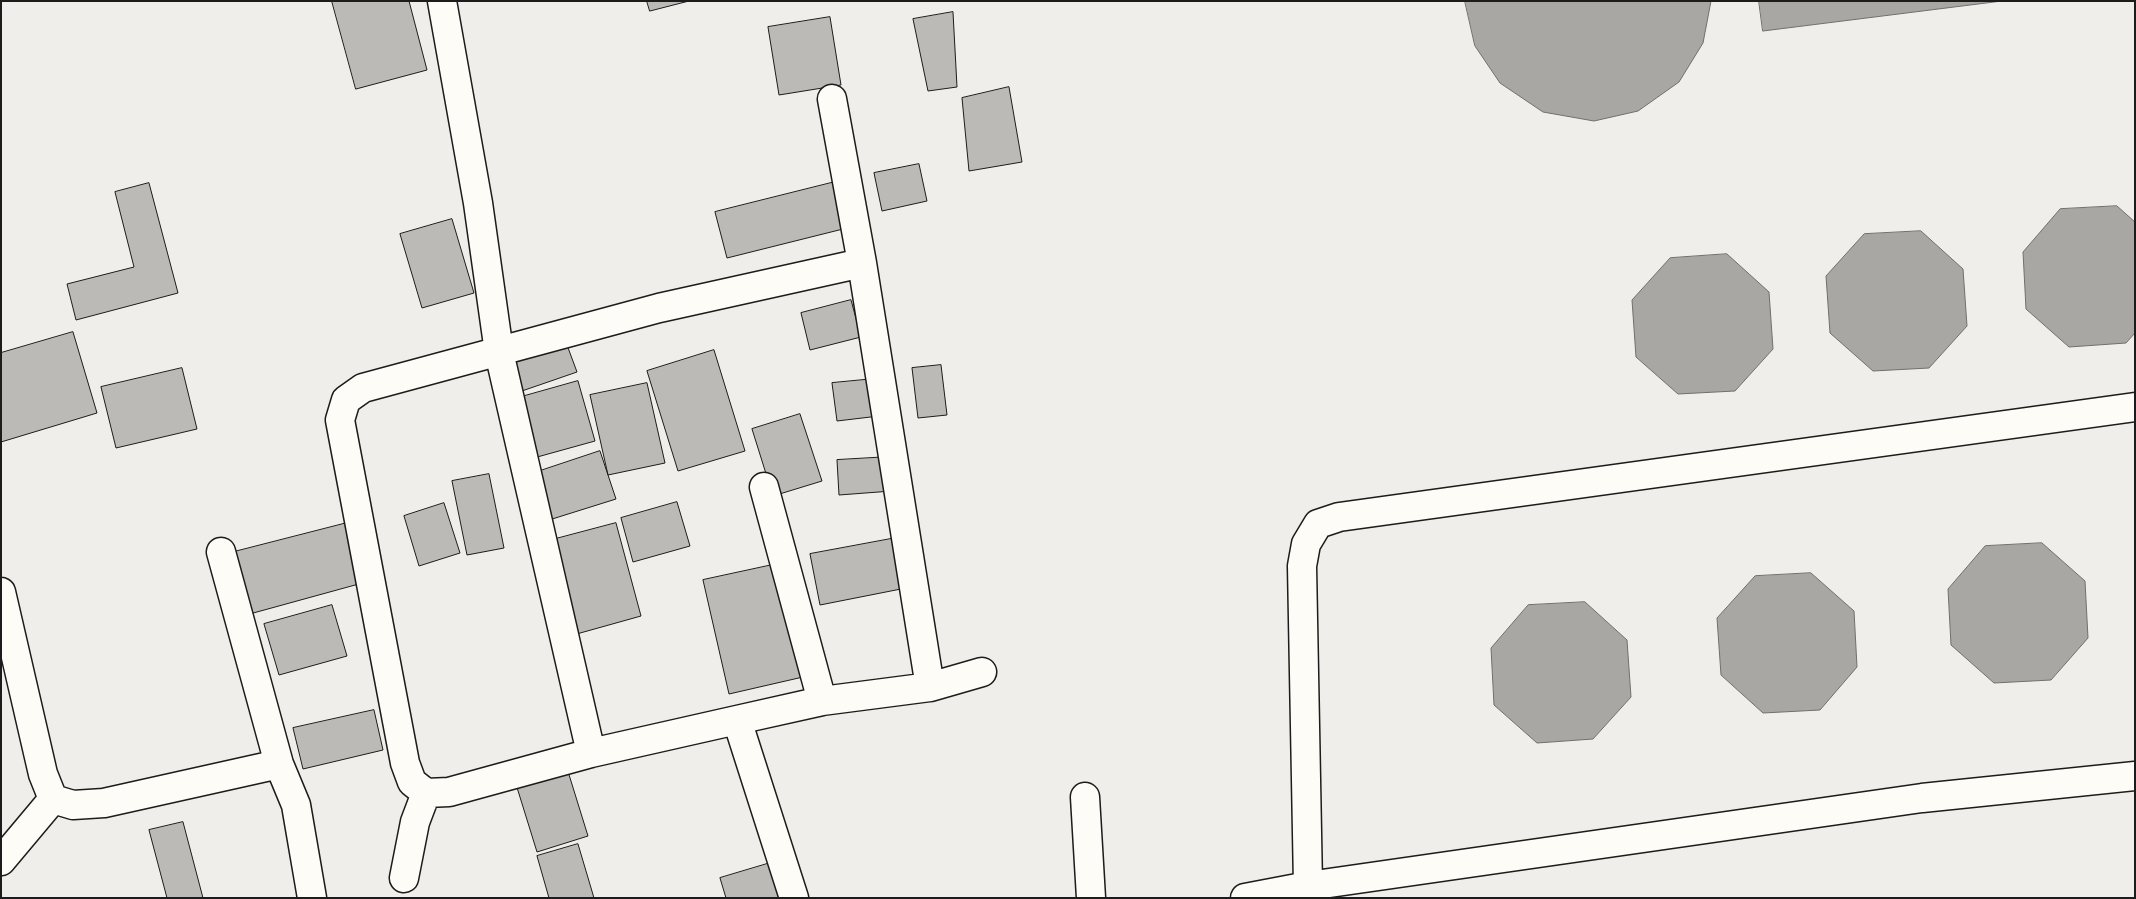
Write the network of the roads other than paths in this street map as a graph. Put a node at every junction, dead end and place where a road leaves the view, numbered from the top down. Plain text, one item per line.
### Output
1 (442, 1) edge
2 (832, 99) dead end
3 (862, 264) junction
4 (499, 352) junction
5 (2135, 407) edge
6 (764, 486) dead end
7 (221, 552) dead end
8 (1, 592) edge
9 (982, 672) dead end
10 (930, 687) junction
11 (822, 701) junction
12 (737, 720) junction
13 (592, 753) junction
14 (279, 764) junction
15 (2135, 776) edge
16 (426, 793) junction
17 (1084, 797) dead end
18 (53, 799) junction
19 (1, 861) edge
20 (404, 878) dead end
21 (1308, 886) junction
22 (312, 898) edge
23 (794, 898) edge
24 (1091, 898) edge
25 (1244, 898) edge

1 - 4 street
2 - 3 street
3 - 4 street
3 - 10 street
4 - 13 street
4 - 16 street
5 - 21 street
6 - 11 street
7 - 14 street
8 - 18 street
9 - 10 street
10 - 11 street
11 - 12 street
12 - 13 street
12 - 23 street
13 - 16 street
14 - 18 street
14 - 22 street
15 - 21 street
16 - 20 street
17 - 24 street
18 - 19 street
21 - 25 street

